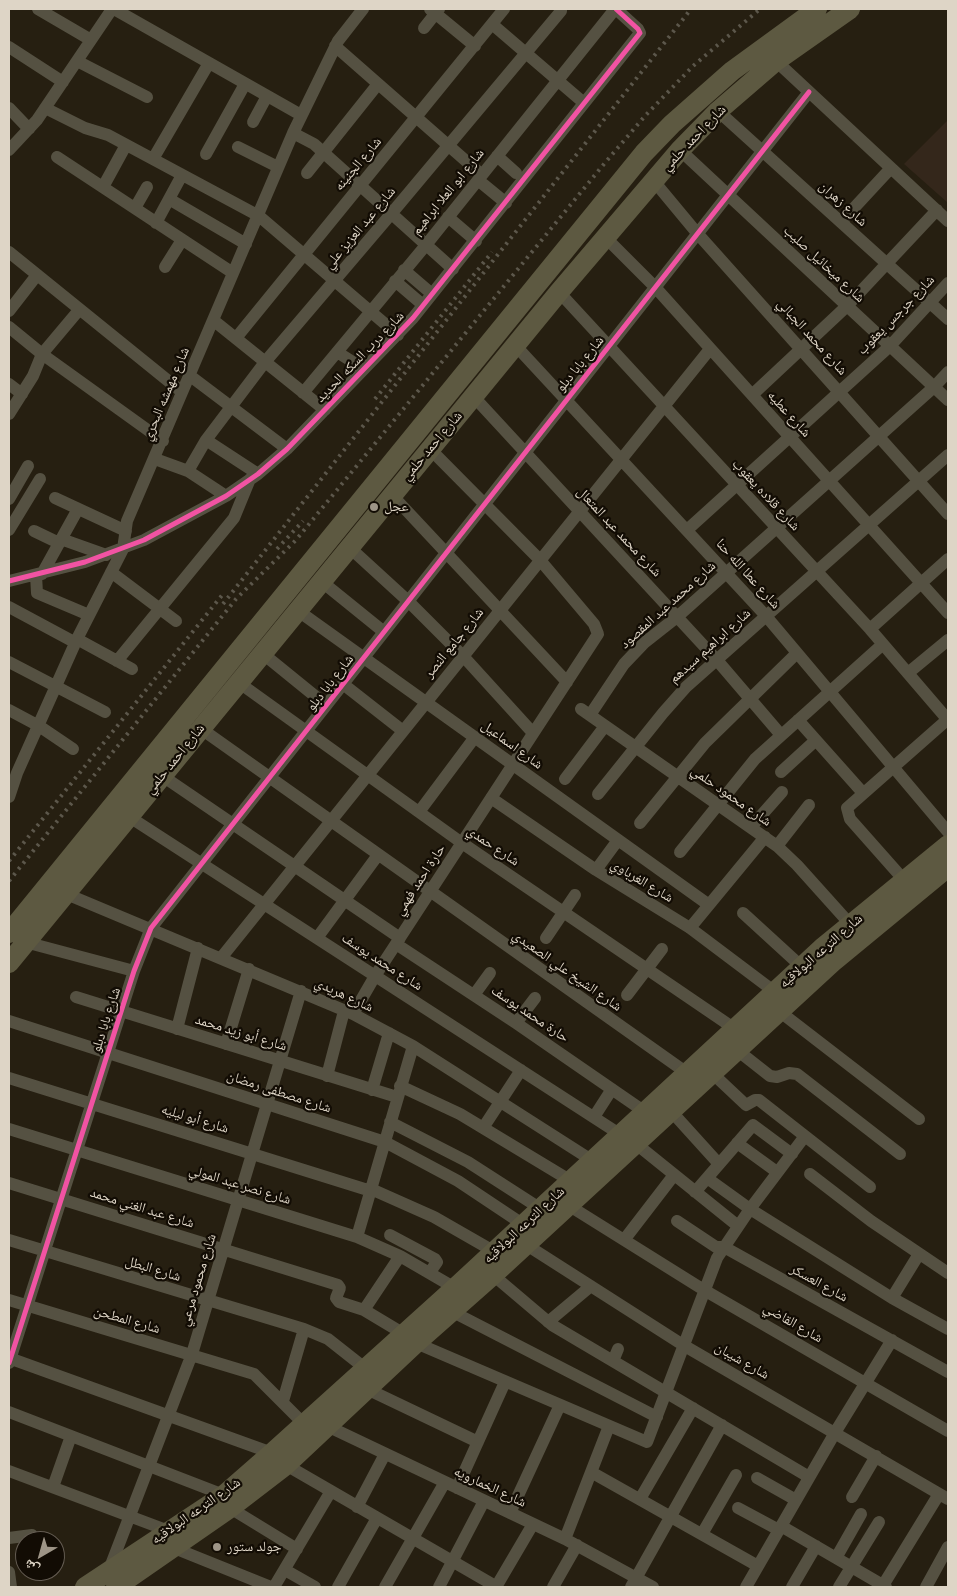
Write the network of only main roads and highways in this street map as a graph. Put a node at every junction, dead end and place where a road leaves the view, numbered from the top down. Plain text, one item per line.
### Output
1 (817, 9) edge
2 (850, 9) edge
3 (524, 303) junction
4 (540, 315) junction
5 (948, 845) edge
6 (947, 869) edge
7 (17, 938) edge
8 (828, 955) junction
9 (9, 963) edge
10 (628, 1139) junction
11 (524, 1235) junction
12 (410, 1338) junction
13 (112, 1580) edge
14 (85, 1587) edge

1 - 3 main road, شارع احمد حلمي
2 - 4 main road, شارع احمد حلمي
3 - 4 main road
3 - 7 main road, شارع احمد حلمي
4 - 7 main road, شارع احمد حلمي
5 - 8 main road, شارع الترعه البولاقيه
6 - 8 main road, شارع الترعه البولاقيه
7 - 9 main road, شارع احمد حلمي
8 - 10 main road, شارع الترعه البولاقيه
8 - 10 main road, شارع الترعه البولاقيه
10 - 11 main road, شارع الترعه البولاقيه
10 - 11 main road, شارع الترعه البولاقيه
11 - 12 main road, شارع الترعه البولاقيه
11 - 12 main road, شارع الترعه البولاقيه
12 - 13 main road, شارع الترعه البولاقيه
13 - 14 main road, شارع الترعه البولاقيه

